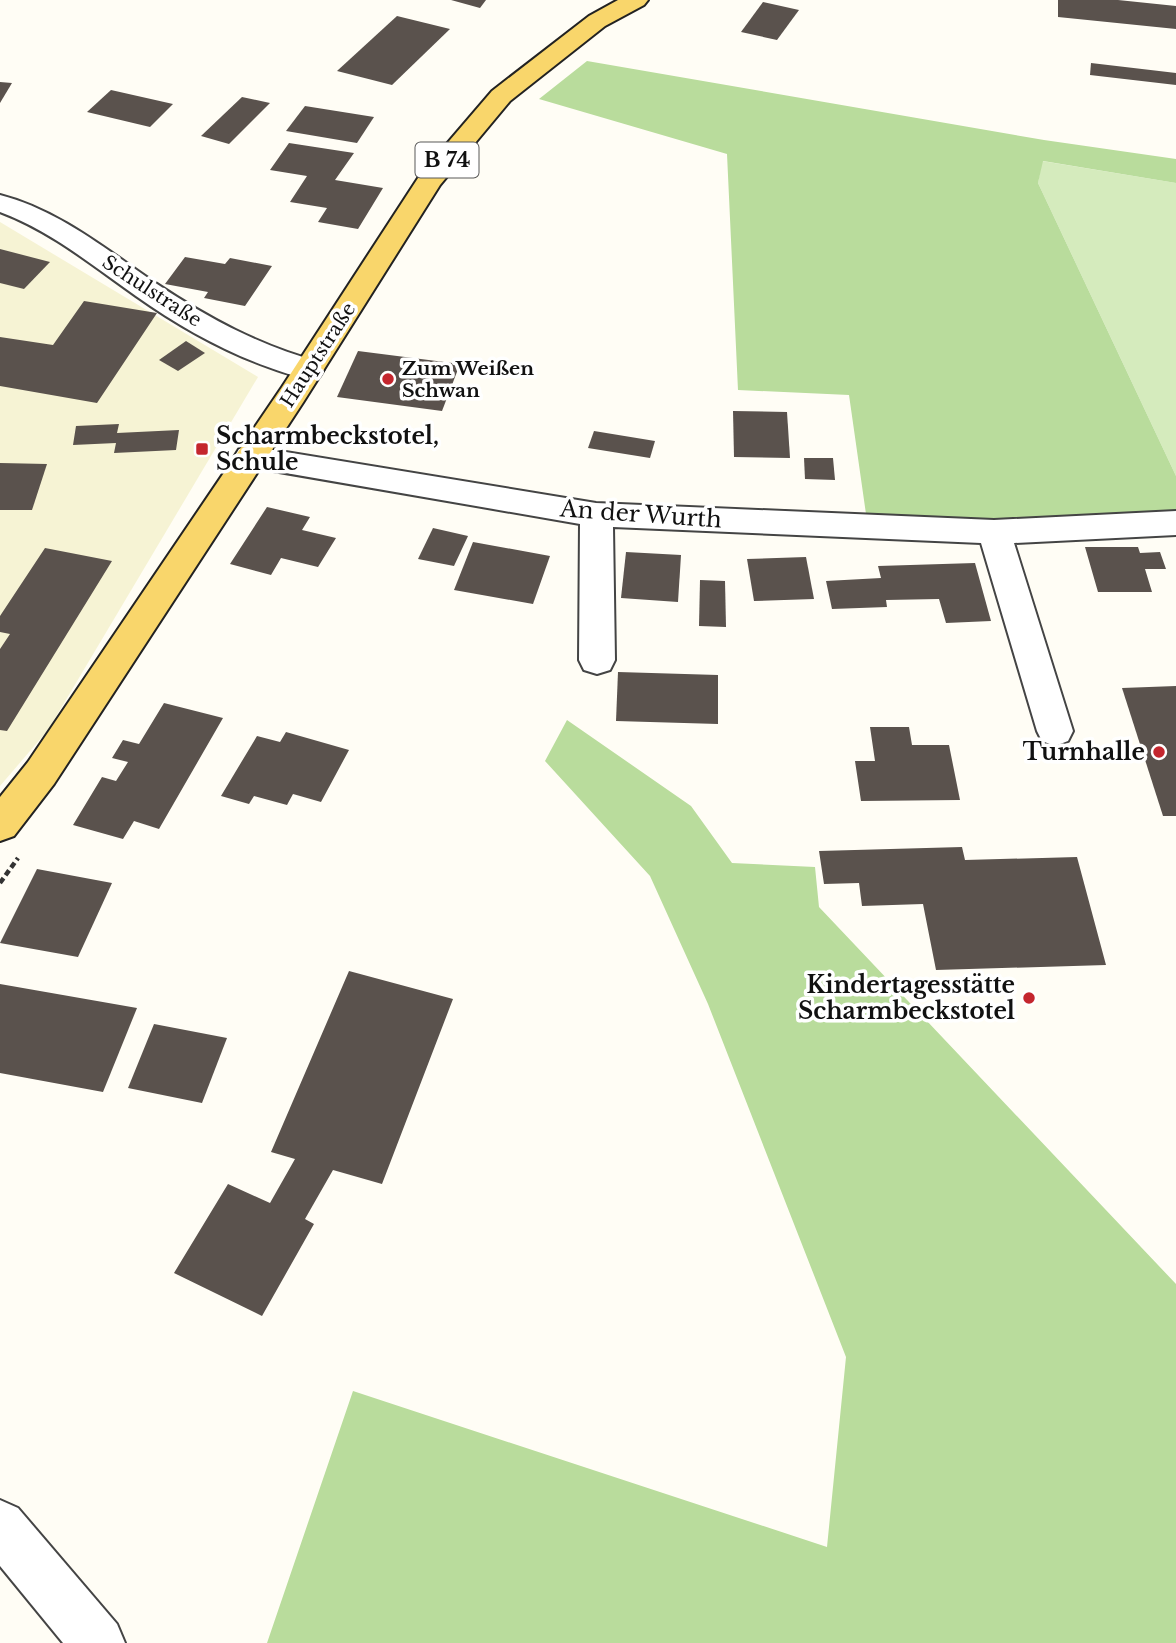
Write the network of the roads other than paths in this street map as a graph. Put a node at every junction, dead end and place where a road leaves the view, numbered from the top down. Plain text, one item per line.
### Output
1 (636, 0) edge
2 (0, 202) edge
3 (309, 369) junction
4 (250, 457) junction
5 (596, 515) junction
6 (1176, 523) edge
7 (994, 532) junction
8 (597, 660) dead end
9 (1055, 732) dead end
10 (0, 825) edge
11 (0, 1526) edge
12 (98, 1643) edge

1 - 3 main road, Hauptstraße / B 74
2 - 3 street, Schulstraße
3 - 4 main road, Hauptstraße / B 74
4 - 5 street, An der Wurth
4 - 10 main road, Hauptstraße / B 74
5 - 7 street, An der Wurth
5 - 8 street
6 - 7 street, An der Wurth
7 - 9 street
11 - 12 street

